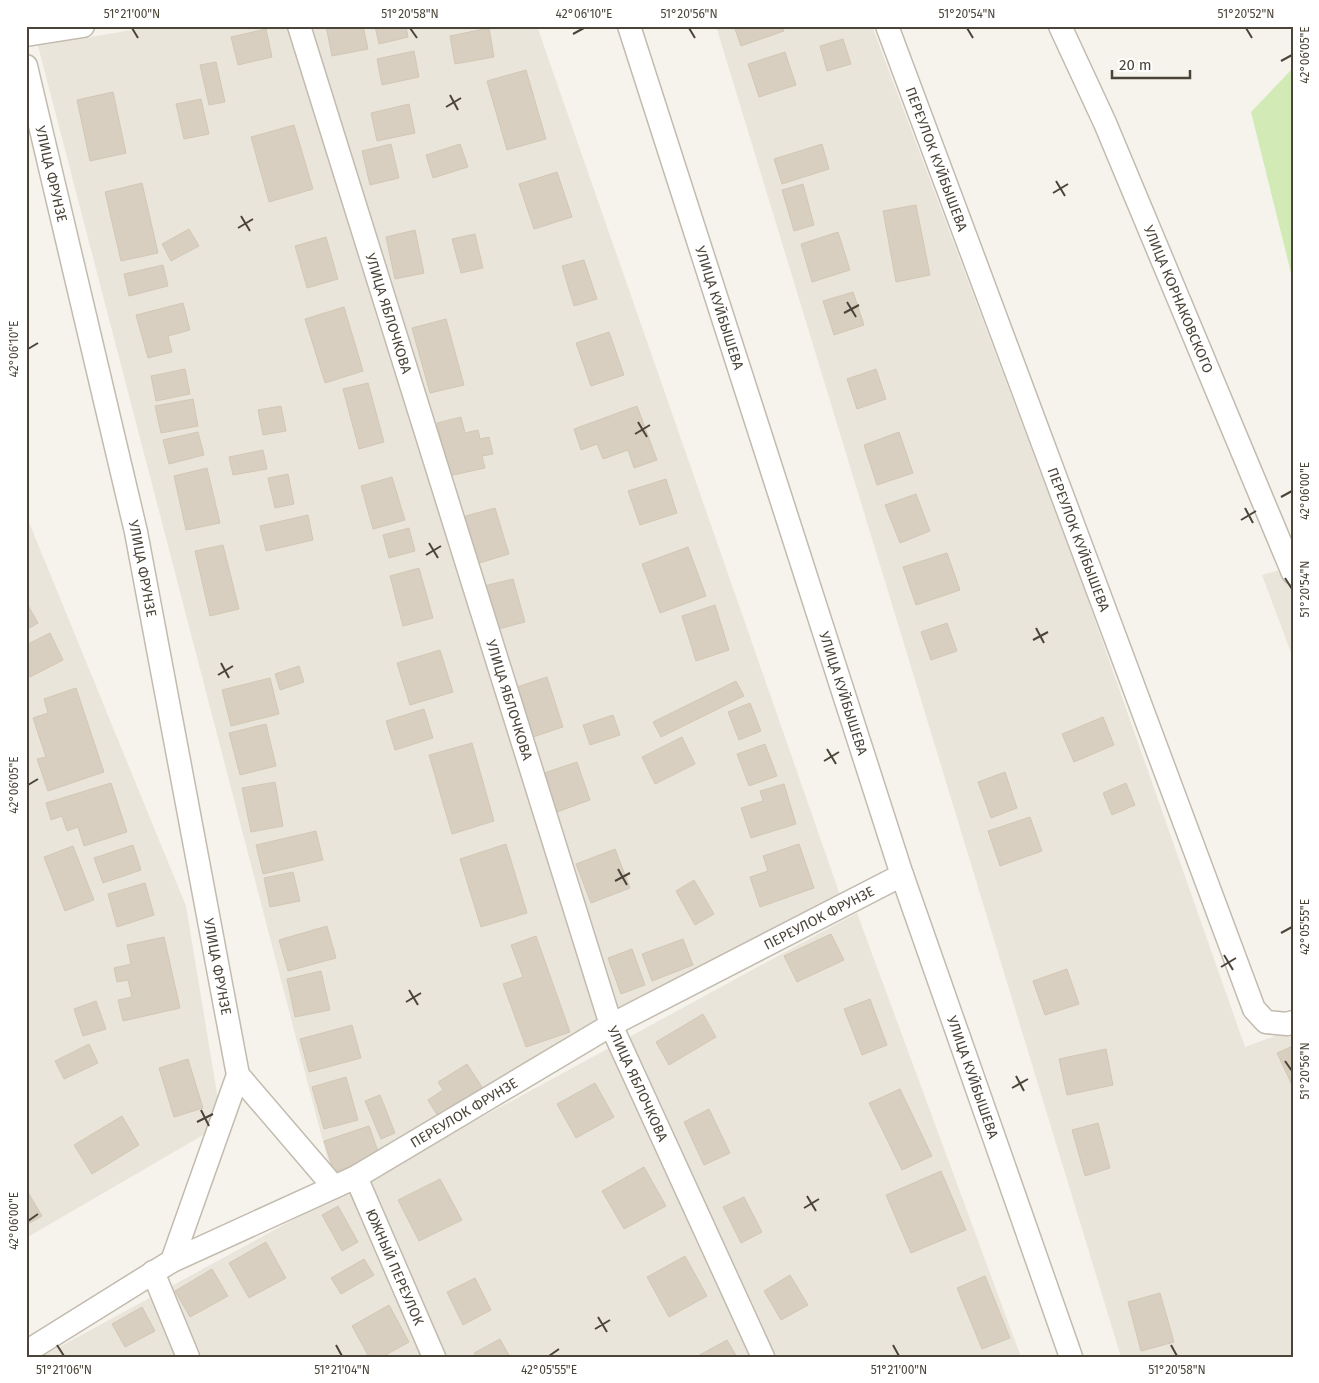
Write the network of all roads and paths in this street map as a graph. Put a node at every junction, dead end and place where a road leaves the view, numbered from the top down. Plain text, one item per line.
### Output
1 (82, 26) edge
2 (300, 26) edge
3 (629, 26) edge
4 (887, 26) edge
5 (1060, 26) edge
6 (26, 35) edge
7 (26, 66) edge
8 (1293, 573) edge
9 (902, 875) junction
10 (1293, 1022) edge
11 (611, 1025) junction
12 (238, 1075) junction
13 (356, 1177) junction
14 (334, 1187) junction
15 (172, 1261) junction
16 (153, 1272) junction
17 (26, 1352) edge
18 (188, 1357) edge
19 (434, 1357) edge
20 (763, 1357) edge
21 (1071, 1357) edge

1 - 6 street
2 - 11 street, УЛИЦА ЯБЛОЧКОВА
3 - 9 street, УЛИЦА КУЙБЫШЕВА
4 - 10 street, ПЕРЕУЛОК КУЙБЫШЕВА
5 - 8 street, УЛИЦА КОРНАКОВСКОГО
7 - 12 street, УЛИЦА ФРУНЗЕ
9 - 11 street, ПЕРЕУЛОК ФРУНЗЕ
9 - 21 street, УЛИЦА КУЙБЫШЕВА
11 - 13 street, ПЕРЕУЛОК ФРУНЗЕ
11 - 20 street, УЛИЦА ЯБЛОЧКОВА
12 - 14 street, УЛИЦА ФРУНЗЕ
12 - 15 street
13 - 14 street, ПЕРЕУЛОК ФРУНЗЕ
13 - 19 street, ЮЖНЫЙ ПЕРЕУЛОК
14 - 15 street, ПЕРЕУЛОК ФРУНЗЕ
15 - 16 street, ПЕРЕУЛОК ФРУНЗЕ
16 - 17 street, ПЕРЕУЛОК ФРУНЗЕ
16 - 18 street

